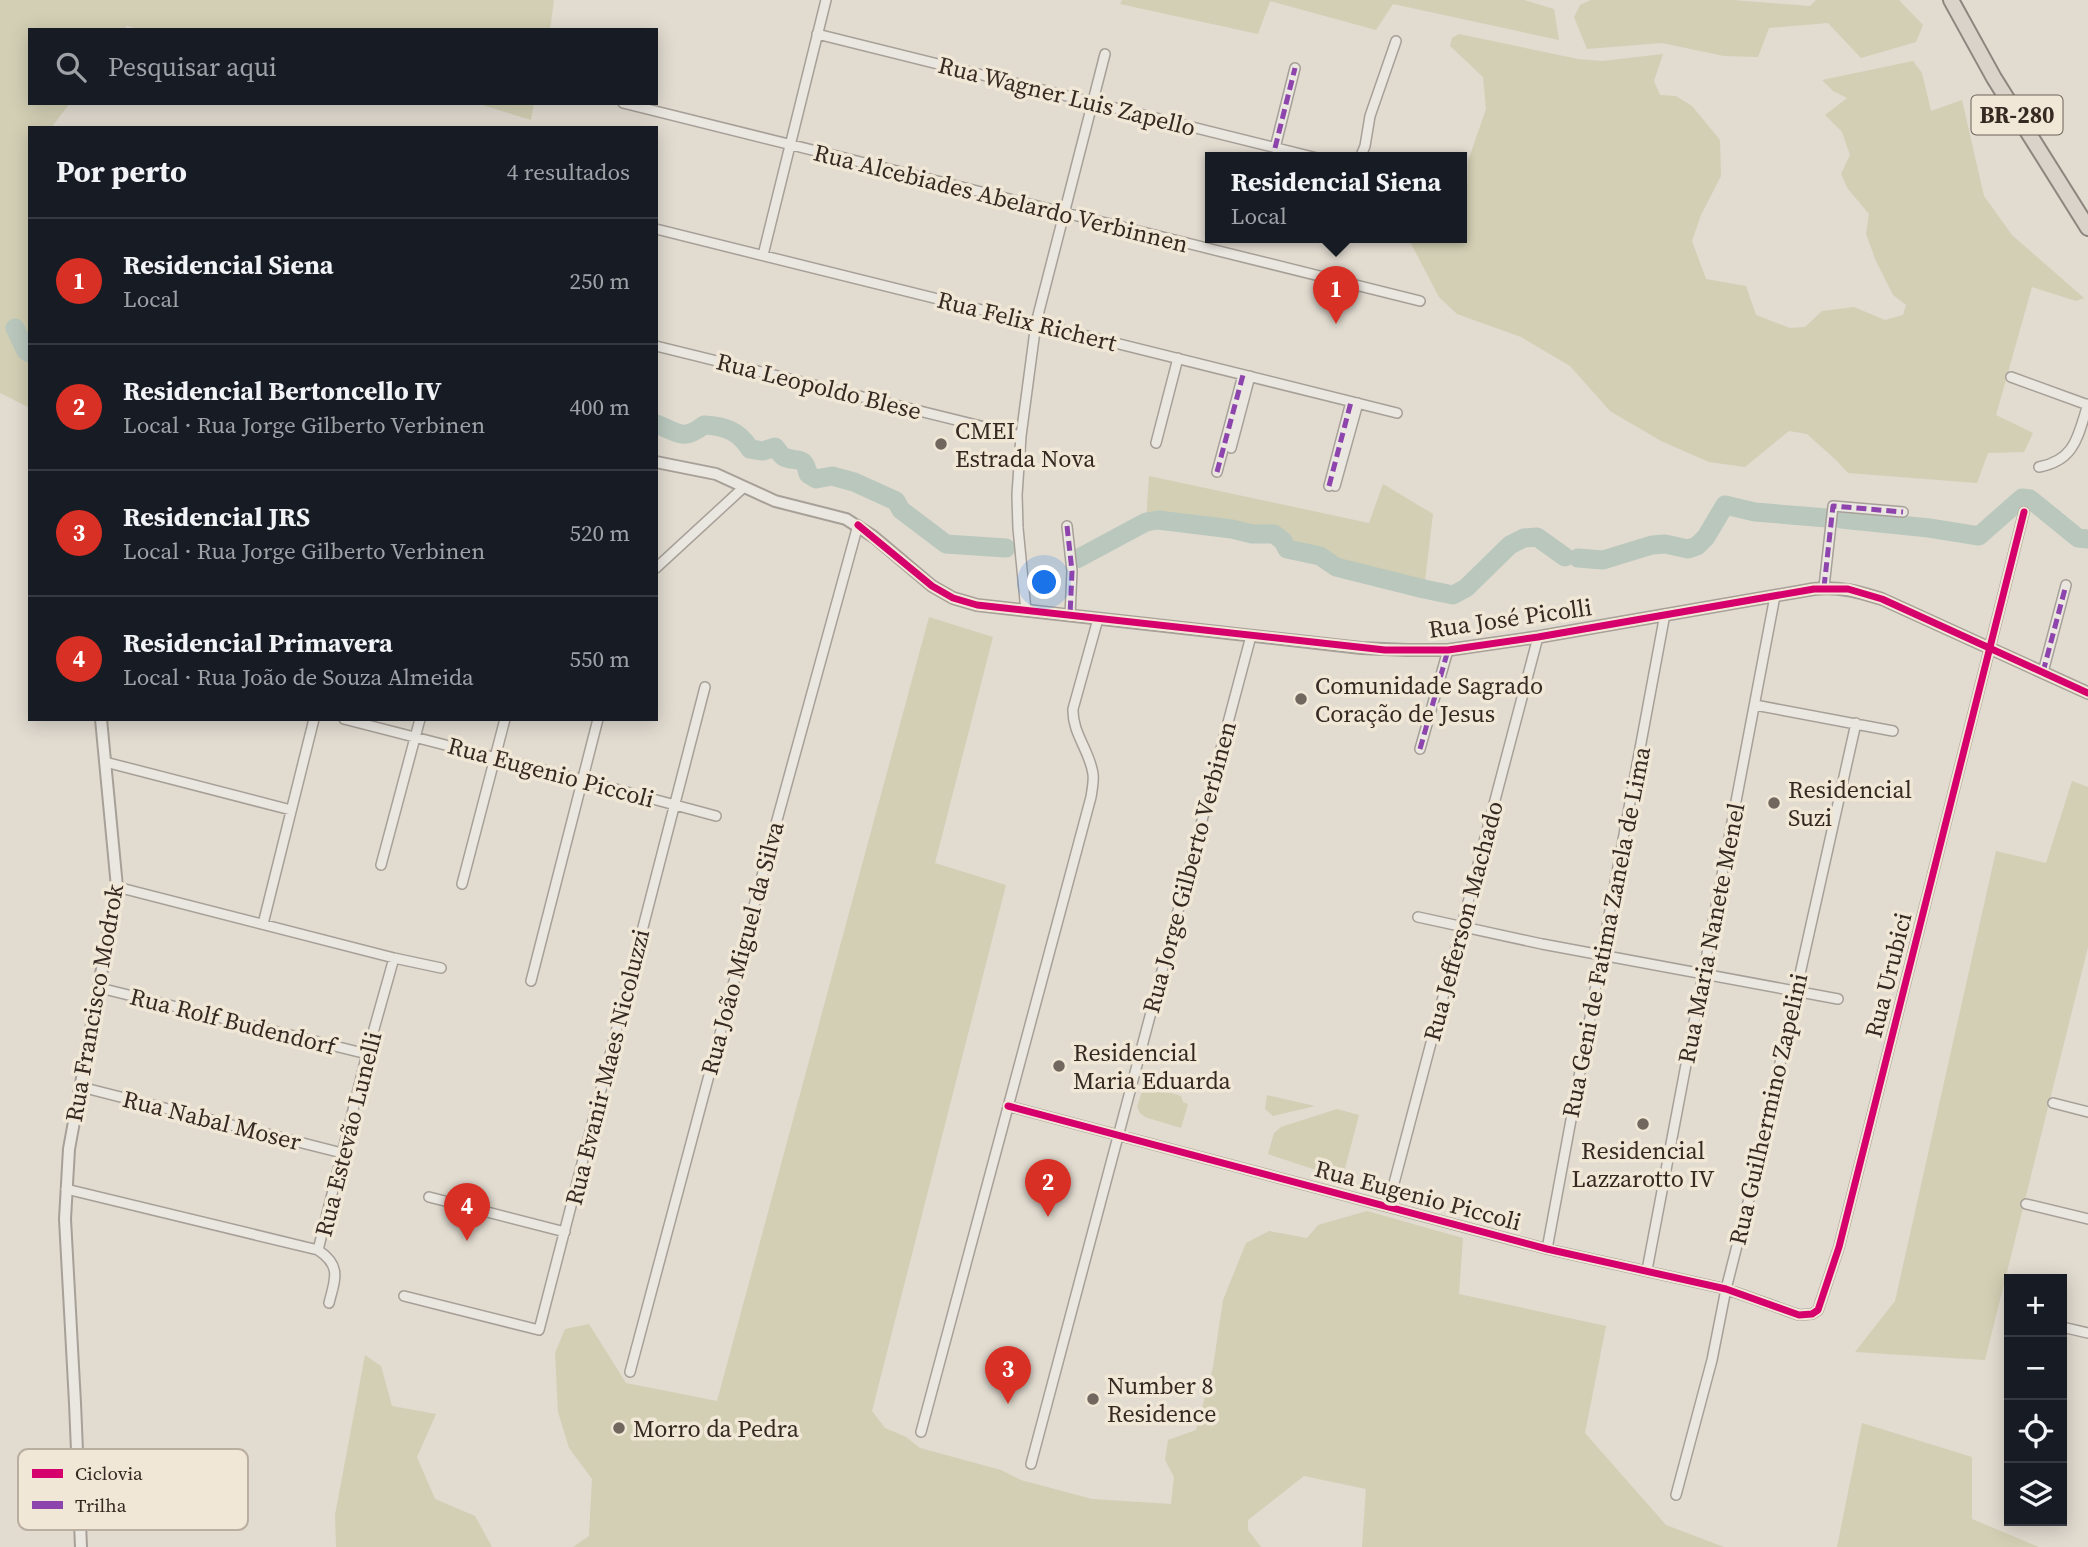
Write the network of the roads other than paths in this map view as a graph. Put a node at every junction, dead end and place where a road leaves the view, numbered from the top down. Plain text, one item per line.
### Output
1 (826, 0) edge
2 (1951, 0) edge
3 (817, 34) junction
4 (1396, 41) dead end
5 (1105, 54) dead end
6 (1295, 68) dead end
7 (1093, 103) junction
8 (631, 105) edge
9 (790, 146) junction
10 (1275, 148) junction
11 (1292, 152) edge
12 (1362, 152) edge
13 (1063, 214) junction
14 (2088, 228) edge
15 (658, 229) edge
16 (764, 255) junction
17 (1420, 301) dead end
18 (1036, 323) junction
19 (658, 346) edge
20 (1178, 358) junction
21 (1246, 376) junction
22 (2011, 377) dead end
23 (1355, 402) junction
24 (2088, 405) edge
25 (1398, 413) dead end
26 (1021, 436) junction
27 (1156, 443) dead end
28 (1231, 448) dead end
29 (658, 462) edge
30 (2039, 467) dead end
31 (1217, 472) dead end
32 (1332, 486) dead end
33 (744, 487) junction
34 (1903, 512) dead end
35 (2024, 512) dead end
36 (858, 525) junction
37 (1068, 526) dead end
38 (658, 566) edge
39 (2066, 585) dead end
40 (1824, 587) junction
41 (1775, 596) junction
42 (1026, 611) junction
43 (1665, 614) junction
44 (1070, 616) junction
45 (1098, 619) junction
46 (1251, 636) junction
47 (1538, 637) junction
48 (1991, 648) junction
49 (1448, 650) junction
50 (2043, 672) junction
51 (705, 687) dead end
52 (2088, 693) edge
53 (1755, 705) junction
54 (101, 721) edge
55 (313, 721) edge
56 (352, 721) edge
57 (419, 721) edge
58 (504, 721) edge
59 (597, 721) edge
60 (1856, 723) junction
61 (1893, 731) dead end
62 (415, 737) junction
63 (1420, 749) dead end
64 (495, 758) junction
65 (105, 762) junction
66 (582, 779) junction
67 (674, 804) junction
68 (291, 810) junction
69 (716, 816) dead end
70 (381, 864) dead end
71 (462, 884) dead end
72 (117, 887) junction
73 (1418, 917) dead end
74 (263, 923) junction
75 (1461, 927) junction
76 (1601, 956) junction
77 (394, 958) junction
78 (442, 968) dead end
79 (1702, 975) junction
80 (531, 981) dead end
81 (100, 988) junction
82 (1796, 992) junction
83 (1838, 999) dead end
84 (367, 1054) junction
85 (81, 1087) junction
86 (2053, 1103) dead end
87 (1008, 1106) junction
88 (2088, 1112) edge
89 (1118, 1135) junction
90 (342, 1153) junction
91 (66, 1189) junction
92 (429, 1197) dead end
93 (2026, 1204) dead end
94 (1388, 1206) junction
95 (2088, 1219) edge
96 (565, 1232) junction
97 (1546, 1249) junction
98 (318, 1251) junction
99 (1647, 1270) junction
100 (1726, 1289) junction
101 (404, 1296) dead end
102 (329, 1303) dead end
103 (1818, 1310) joint
104 (2067, 1328) edge
105 (2088, 1333) edge
106 (629, 1372) dead end
107 (920, 1432) dead end
108 (77, 1449) edge
109 (1031, 1464) dead end
110 (1676, 1495) dead end

1 - 3 street
2 - 14 highway, BR-280
3 - 7 street, Rua Wagner Luis Zapello
3 - 9 street
4 - 12 street
5 - 7 street
6 - 10 street
7 - 10 street, Rua Wagner Luis Zapello
7 - 13 street
8 - 9 street, Rua Alcebiades Abelardo Verbinnen
9 - 13 street, Rua Alcebiades Abelardo Verbinnen
9 - 16 street
10 - 11 street, Rua Wagner Luis Zapello
13 - 17 street, Rua Alcebiades Abelardo Verbinnen
13 - 18 street
15 - 16 street, Rua Felix Richert
16 - 18 street, Rua Felix Richert
18 - 20 street, Rua Felix Richert
18 - 26 street
19 - 26 street, Rua Leopoldo Blese
20 - 21 street, Rua Felix Richert
20 - 27 street
21 - 23 street, Rua Felix Richert
21 - 28 street
21 - 31 street
22 - 24 street
23 - 25 street, Rua Felix Richert
23 - 32 street
24 - 30 street
26 - 42 street
29 - 33 street, Rua José Picolli
33 - 36 street, Rua José Picolli
33 - 38 street
34 - 40 street
35 - 48 street, Rua Urubici
36 - 42 street, Rua José Picolli
36 - 106 street, Rua João Miguel da Silva
37 - 44 street
39 - 50 street
40 - 41 street, Rua José Picolli
40 - 48 street, Rua José Picolli
41 - 43 street, Rua José Picolli
41 - 53 street, Rua Maria Nanete Menel
42 - 44 street, Rua José Picolli
43 - 47 street, Rua José Picolli
43 - 76 street, Rua Geni de Fatima Zanela de Lima
44 - 45 street, Rua José Picolli
45 - 46 street, Rua José Picolli
45 - 87 street
46 - 49 street, Rua José Picolli
46 - 89 street, Rua Jorge Gilberto Verbinen
47 - 49 street, Rua José Picolli
47 - 75 street, Rua Jefferson Machado
48 - 50 street, Rua José Picolli
48 - 103 street, Rua Urubici
49 - 63 street
50 - 52 street, Rua José Picolli
51 - 67 street, Rua Evanir Maes Nicoluzzi
53 - 60 street
53 - 79 street, Rua Maria Nanete Menel
54 - 65 street, Rua Francisco Modrok
55 - 68 street
56 - 62 street, Rua Eugenio Piccoli
57 - 62 street
58 - 64 street
59 - 66 street
60 - 61 street
60 - 82 street, Rua Guilhermino Zapelini
62 - 64 street, Rua Eugenio Piccoli
62 - 70 street
64 - 66 street, Rua Eugenio Piccoli
64 - 71 street
65 - 68 street
65 - 72 street, Rua Francisco Modrok
66 - 67 street, Rua Eugenio Piccoli
66 - 80 street
67 - 69 street, Rua Eugenio Piccoli
67 - 96 street, Rua Evanir Maes Nicoluzzi
68 - 74 street
72 - 74 street
72 - 81 street, Rua Francisco Modrok
73 - 75 street
74 - 77 street
75 - 76 street
75 - 94 street, Rua Jefferson Machado
76 - 79 street
76 - 97 street, Rua Geni de Fatima Zanela de Lima
77 - 78 street
77 - 84 street, Rua Estevão Lunelli
79 - 82 street
79 - 99 street, Rua Maria Nanete Menel
81 - 84 street, Rua Rolf Budendorf
81 - 85 street, Rua Francisco Modrok
82 - 83 street
82 - 100 street, Rua Guilhermino Zapelini
84 - 90 street, Rua Estevão Lunelli
85 - 90 street, Rua Nabal Moser
85 - 91 street, Rua Francisco Modrok
86 - 88 street
87 - 89 street, Rua Eugenio Piccoli
87 - 107 street
89 - 94 street, Rua Eugenio Piccoli
89 - 109 street, Rua Jorge Gilberto Verbinen
90 - 98 street, Rua Estevão Lunelli
91 - 98 street
91 - 108 street, Rua Francisco Modrok
92 - 96 street
93 - 95 street
94 - 97 street, Rua Eugenio Piccoli
96 - 101 street, Rua Evanir Maes Nicoluzzi
97 - 99 street, Rua Eugenio Piccoli
98 - 102 street, Rua Estevão Lunelli
99 - 100 street, Rua Eugenio Piccoli
100 - 103 street, Rua Eugenio Piccoli
100 - 110 street, Rua Guilhermino Zapelini
104 - 105 street

